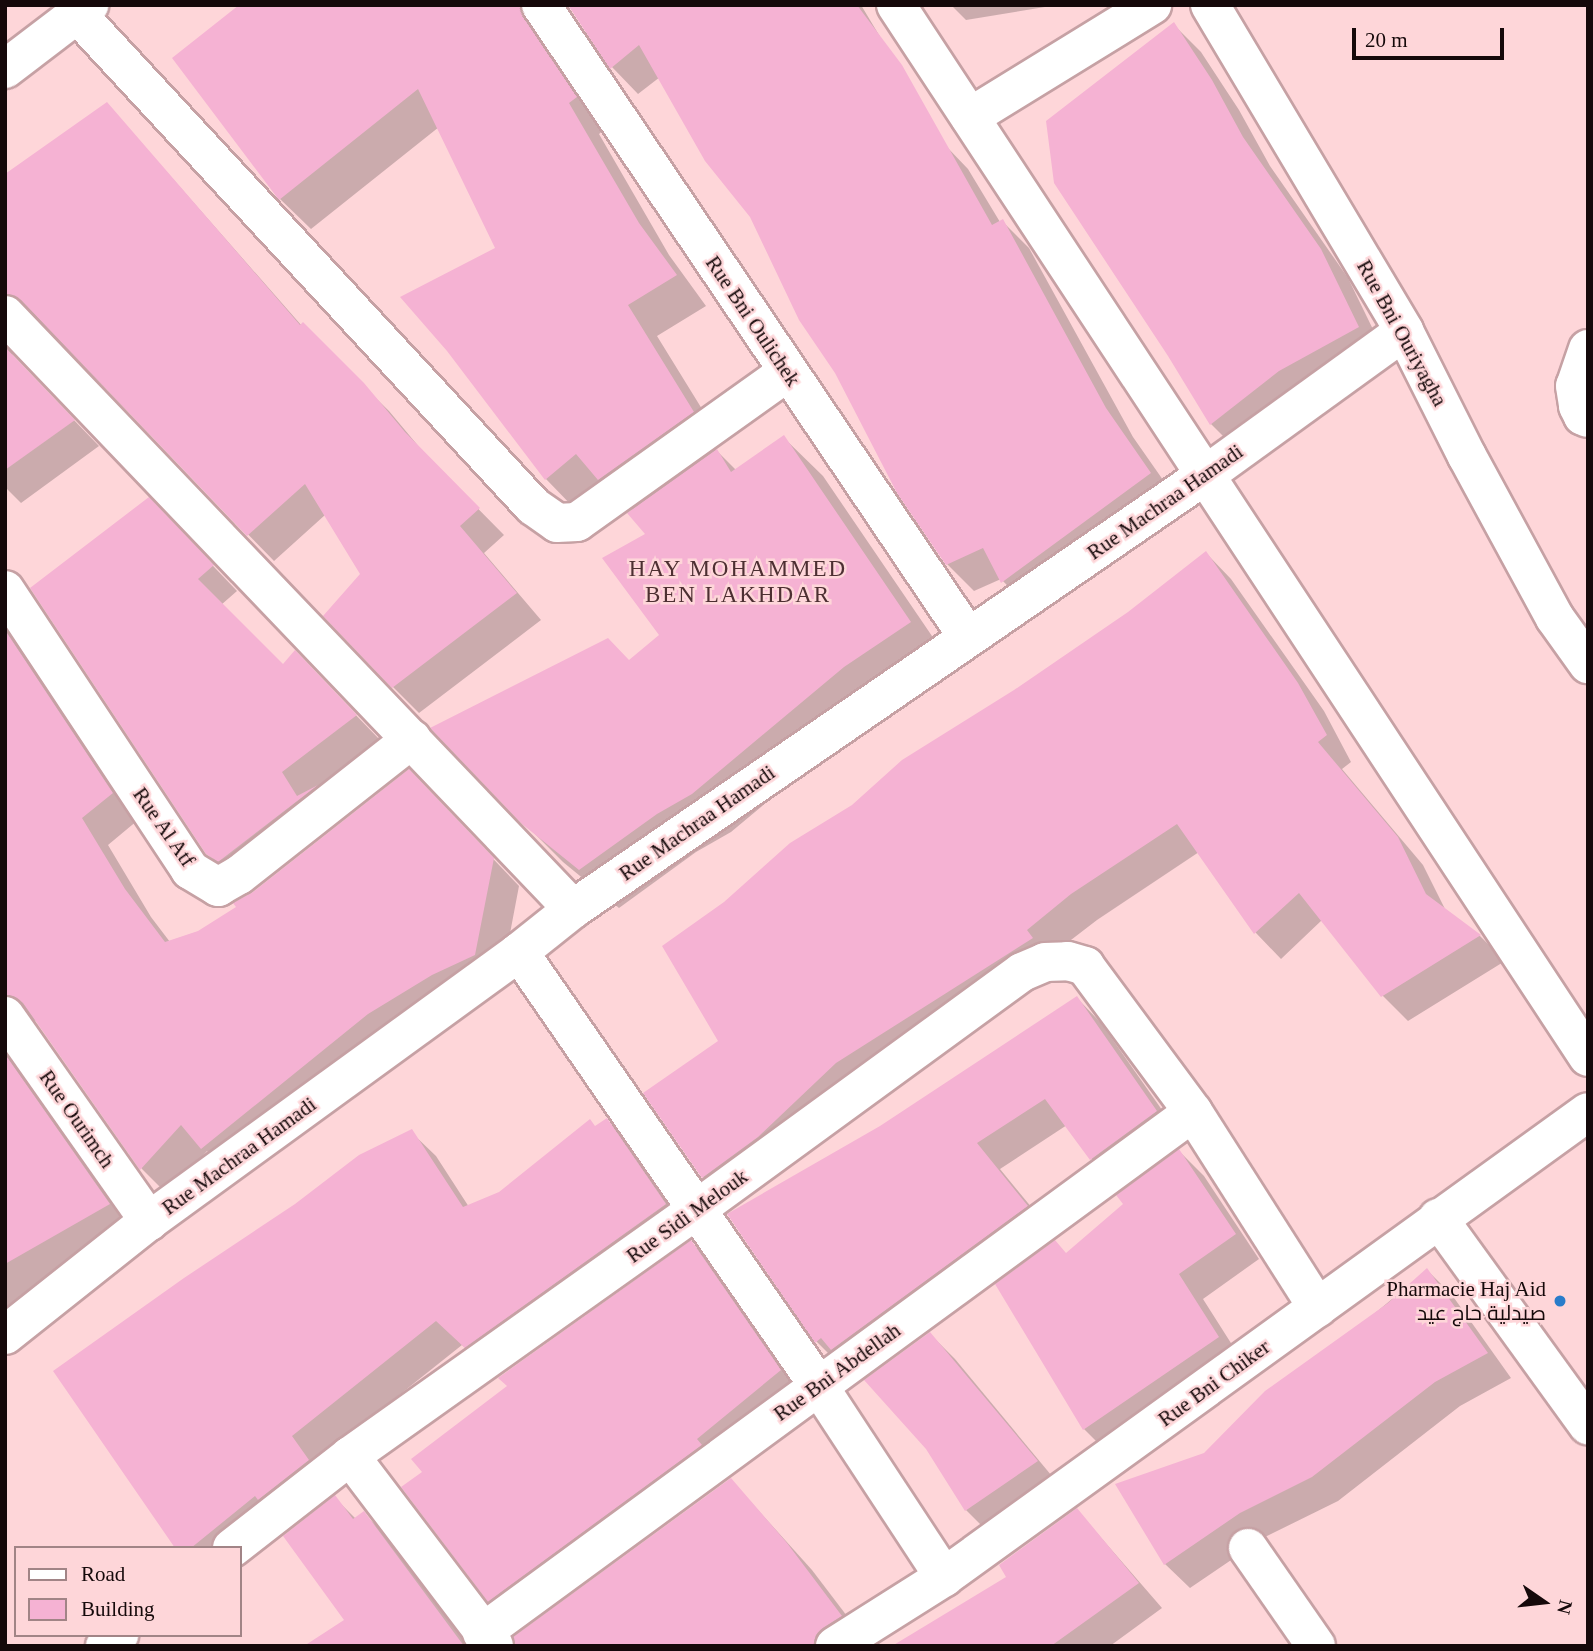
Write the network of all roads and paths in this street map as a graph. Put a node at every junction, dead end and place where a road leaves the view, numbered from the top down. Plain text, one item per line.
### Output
1 (541, 5) edge
2 (896, 5) edge
3 (1152, 5) edge
4 (1210, 5) edge
5 (83, 10) edge
6 (5, 69) edge
7 (970, 117) junction
8 (5, 315) edge
9 (1405, 331) junction
10 (1588, 349) edge
11 (787, 372) junction
12 (1588, 418) edge
13 (1204, 476) junction
14 (5, 590) edge
15 (968, 636) junction
16 (1588, 664) edge
17 (412, 739) junction
18 (573, 909) junction
19 (519, 952) junction
20 (5, 1016) edge
21 (1588, 1057) edge
22 (1193, 1112) junction
23 (1588, 1112) edge
24 (697, 1209) junction
25 (1438, 1218) junction
26 (149, 1221) junction
27 (1318, 1308) junction
28 (5, 1335) edge
29 (818, 1385) junction
30 (1588, 1425) edge
31 (351, 1456) junction
32 (235, 1546) edge
33 (1248, 1548) dead end
34 (944, 1577) junction
35 (488, 1639) edge
36 (835, 1646) edge
37 (1316, 1646) edge

1 - 11 street, Rue Bni Oulichek
2 - 7 street
3 - 7 street
4 - 9 street, Rue Bni Ouriyagha
5 - 6 street
5 - 11 street
7 - 13 street
8 - 17 street
9 - 13 street, Rue Machraa Hamadi
9 - 16 street, Rue Bni Ouriyagha
10 - 12 street
11 - 15 street, Rue Bni Oulichek
13 - 15 street, Rue Machraa Hamadi
13 - 21 street
14 - 17 street, Rue Al Atf
15 - 18 street, Rue Machraa Hamadi
17 - 18 street
18 - 19 street, Rue Machraa Hamadi
19 - 24 street
19 - 26 street, Rue Machraa Hamadi
20 - 26 street, Rue Ourimch
22 - 24 street, Rue Sidi Melouk
22 - 27 street, Rue Sidi Melouk
22 - 29 street, Rue Bni Abdellah
23 - 25 street, Rue Bni Chiker
24 - 29 street
24 - 31 street, Rue Sidi Melouk
25 - 27 street, Rue Bni Chiker
25 - 30 street
26 - 28 street, Rue Machraa Hamadi
27 - 34 street, Rue Bni Chiker
29 - 34 street
29 - 35 street, Rue Bni Abdellah
31 - 32 street, Rue Sidi Melouk
31 - 35 street
33 - 37 street
34 - 36 street, Rue Bni Chiker

